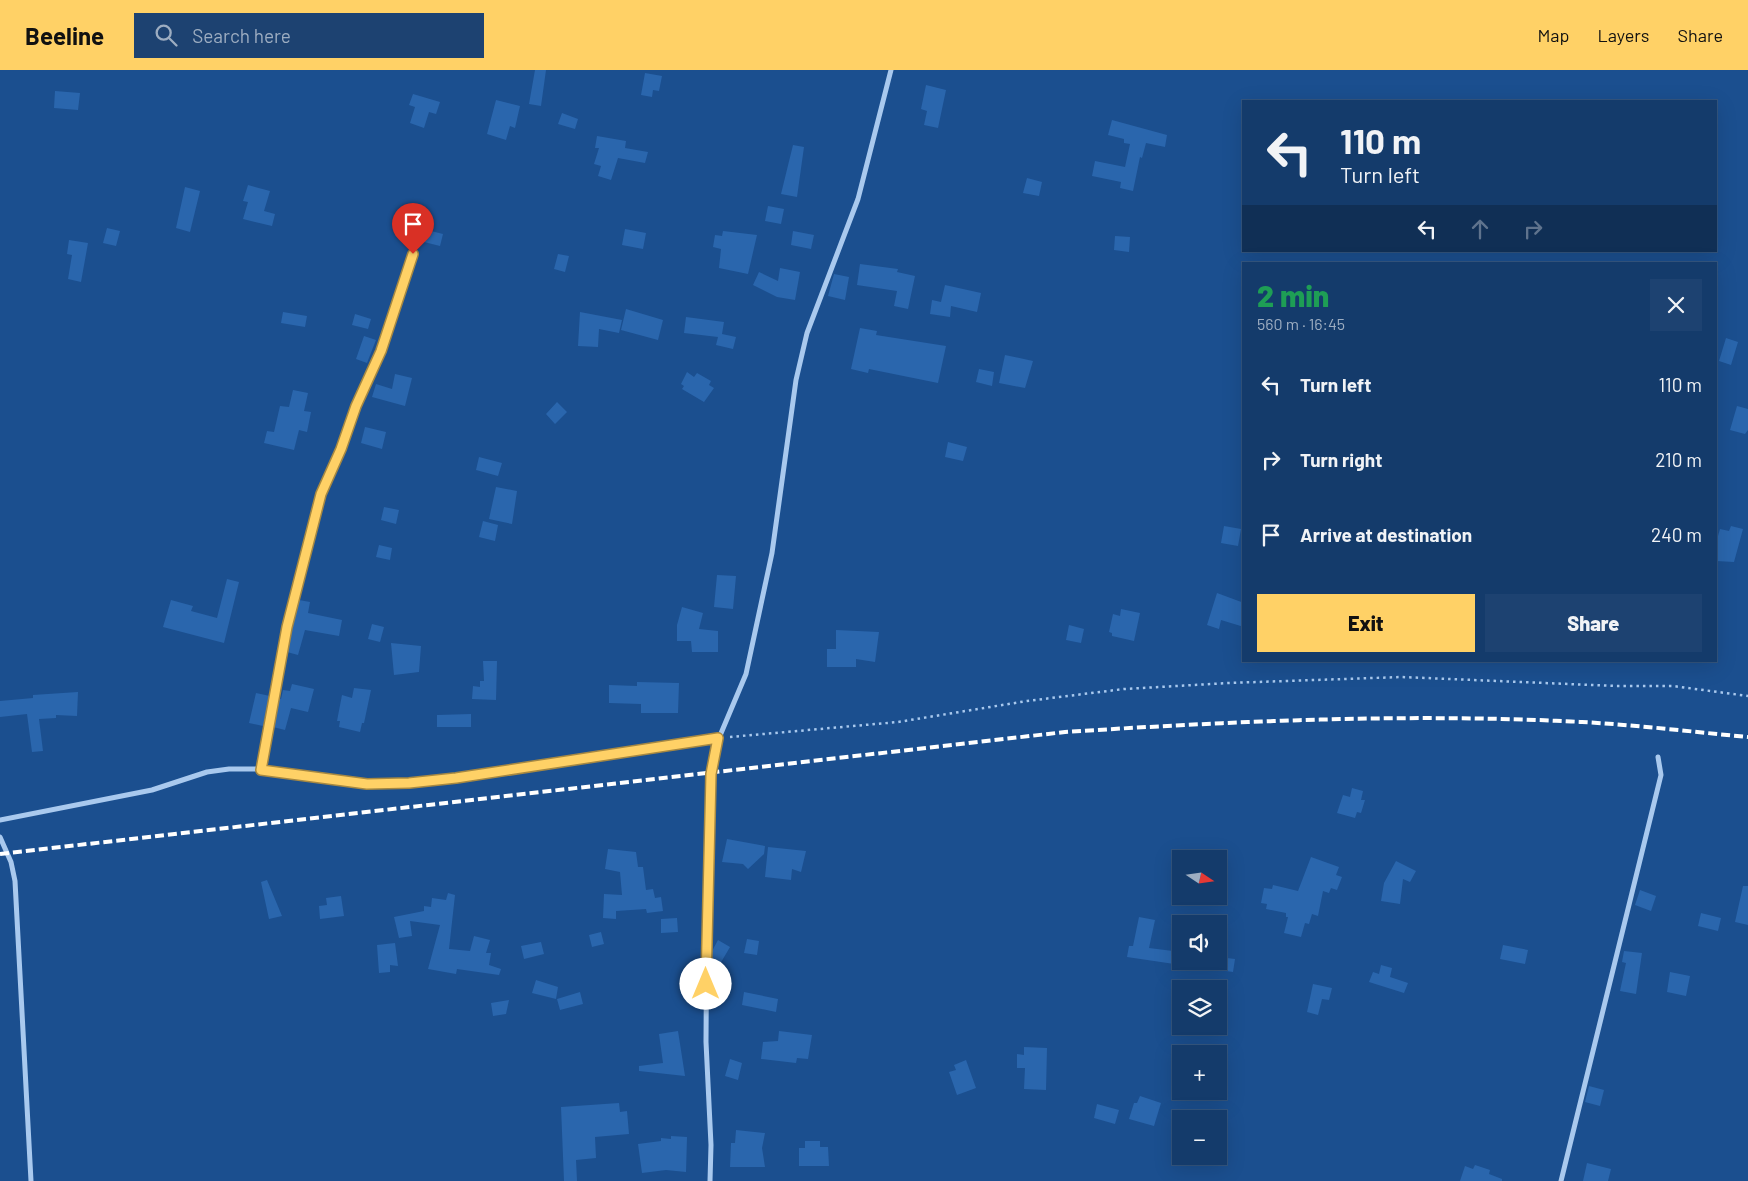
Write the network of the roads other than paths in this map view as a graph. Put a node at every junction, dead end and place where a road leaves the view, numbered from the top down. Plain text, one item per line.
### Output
1 (892, 70) edge
2 (413, 254) dead end
3 (718, 738) junction
4 (1658, 757) dead end
5 (261, 770) junction
6 (0, 820) edge
7 (0, 837) edge
8 (31, 1181) edge
9 (710, 1181) edge
10 (1562, 1181) edge

1 - 3 street
2 - 5 street
3 - 5 street
3 - 9 street
4 - 10 street
5 - 6 street
7 - 8 street

